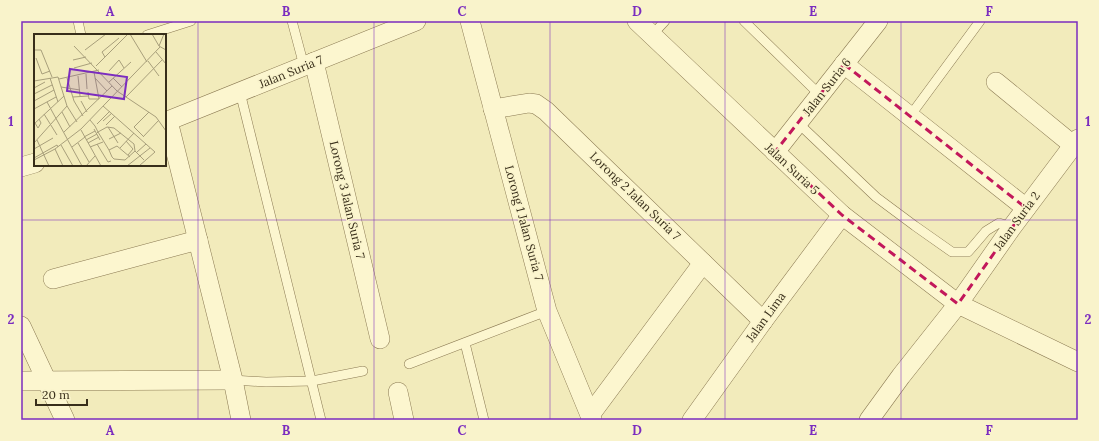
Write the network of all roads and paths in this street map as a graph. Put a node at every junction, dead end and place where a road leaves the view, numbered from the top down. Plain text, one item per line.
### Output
1 (78, 21) edge
2 (191, 21) edge
3 (292, 21) edge
4 (416, 21) edge
5 (470, 21) edge
6 (637, 21) edge
7 (665, 21) edge
8 (744, 21) edge
9 (878, 21) edge
10 (980, 21) edge
11 (81, 34) edge
12 (151, 34) edge
13 (652, 35) junction
14 (309, 64) junction
15 (844, 64) junction
16 (996, 82) dead end
17 (240, 92) junction
18 (820, 95) junction
19 (493, 109) junction
20 (910, 116) junction
21 (167, 122) edge
22 (798, 123) junction
23 (1076, 142) edge
24 (775, 152) junction
25 (34, 163) edge
26 (21, 167) edge
27 (1026, 208) junction
28 (842, 215) junction
29 (1012, 227) junction
30 (198, 240) junction
31 (703, 263) junction
32 (53, 279) dead end
33 (958, 304) junction
34 (547, 312) junction
35 (763, 321) junction
36 (21, 326) edge
37 (380, 339) dead end
38 (465, 343) junction
39 (1078, 362) edge
40 (409, 364) dead end
41 (364, 371) dead end
42 (233, 380) junction
43 (21, 381) edge
44 (46, 381) junction
45 (312, 381) junction
46 (398, 392) dead end
47 (591, 417) edge
48 (65, 420) edge
49 (241, 420) edge
50 (321, 420) edge
51 (404, 420) edge
52 (484, 420) edge
53 (692, 420) edge
54 (869, 420) edge

1 - 11 lane
2 - 12 lane
3 - 14 lane
4 - 14 street, Jalan Suria 7
5 - 19 street, Lorong 1 Jalan Suria 7
6 - 13 street, Jalan Suria 5
7 - 13 lane
8 - 18 lane
9 - 15 street, Jalan Suria 6
10 - 20 lane
13 - 24 street, Jalan Suria 5
14 - 17 street, Jalan Suria 7
14 - 37 street, Lorong 3 Jalan Suria 7
15 - 18 street, Jalan Suria 6
15 - 20 street
16 - 23 street
17 - 21 street, Jalan Suria 7
17 - 45 lane
18 - 22 street, Jalan Suria 6
19 - 31 street, Lorong 2 Jalan Suria 7
19 - 34 street, Lorong 1 Jalan Suria 7
20 - 27 street
21 - 30 street
22 - 24 street, Jalan Suria 6
22 - 29 lane
23 - 27 street, Jalan Suria 2
24 - 28 street, Jalan Suria 5
25 - 26 street
27 - 29 street, Jalan Suria 2
28 - 33 street, Jalan Suria 5
28 - 35 street, Jalan Lima
29 - 33 street, Jalan Suria 2
30 - 32 street
30 - 42 street
31 - 35 street, Lorong 2 Jalan Suria 7
31 - 47 street
33 - 39 street, Jalan Suria 5
33 - 54 street, Jalan Suria 2
34 - 38 lane
34 - 47 street, Lorong 1 Jalan Suria 7
35 - 53 street, Jalan Lima
36 - 44 street
38 - 40 lane
38 - 52 lane
41 - 45 lane
42 - 44 street
42 - 45 lane
42 - 49 street
43 - 44 street
44 - 48 street
45 - 50 lane
46 - 51 street

